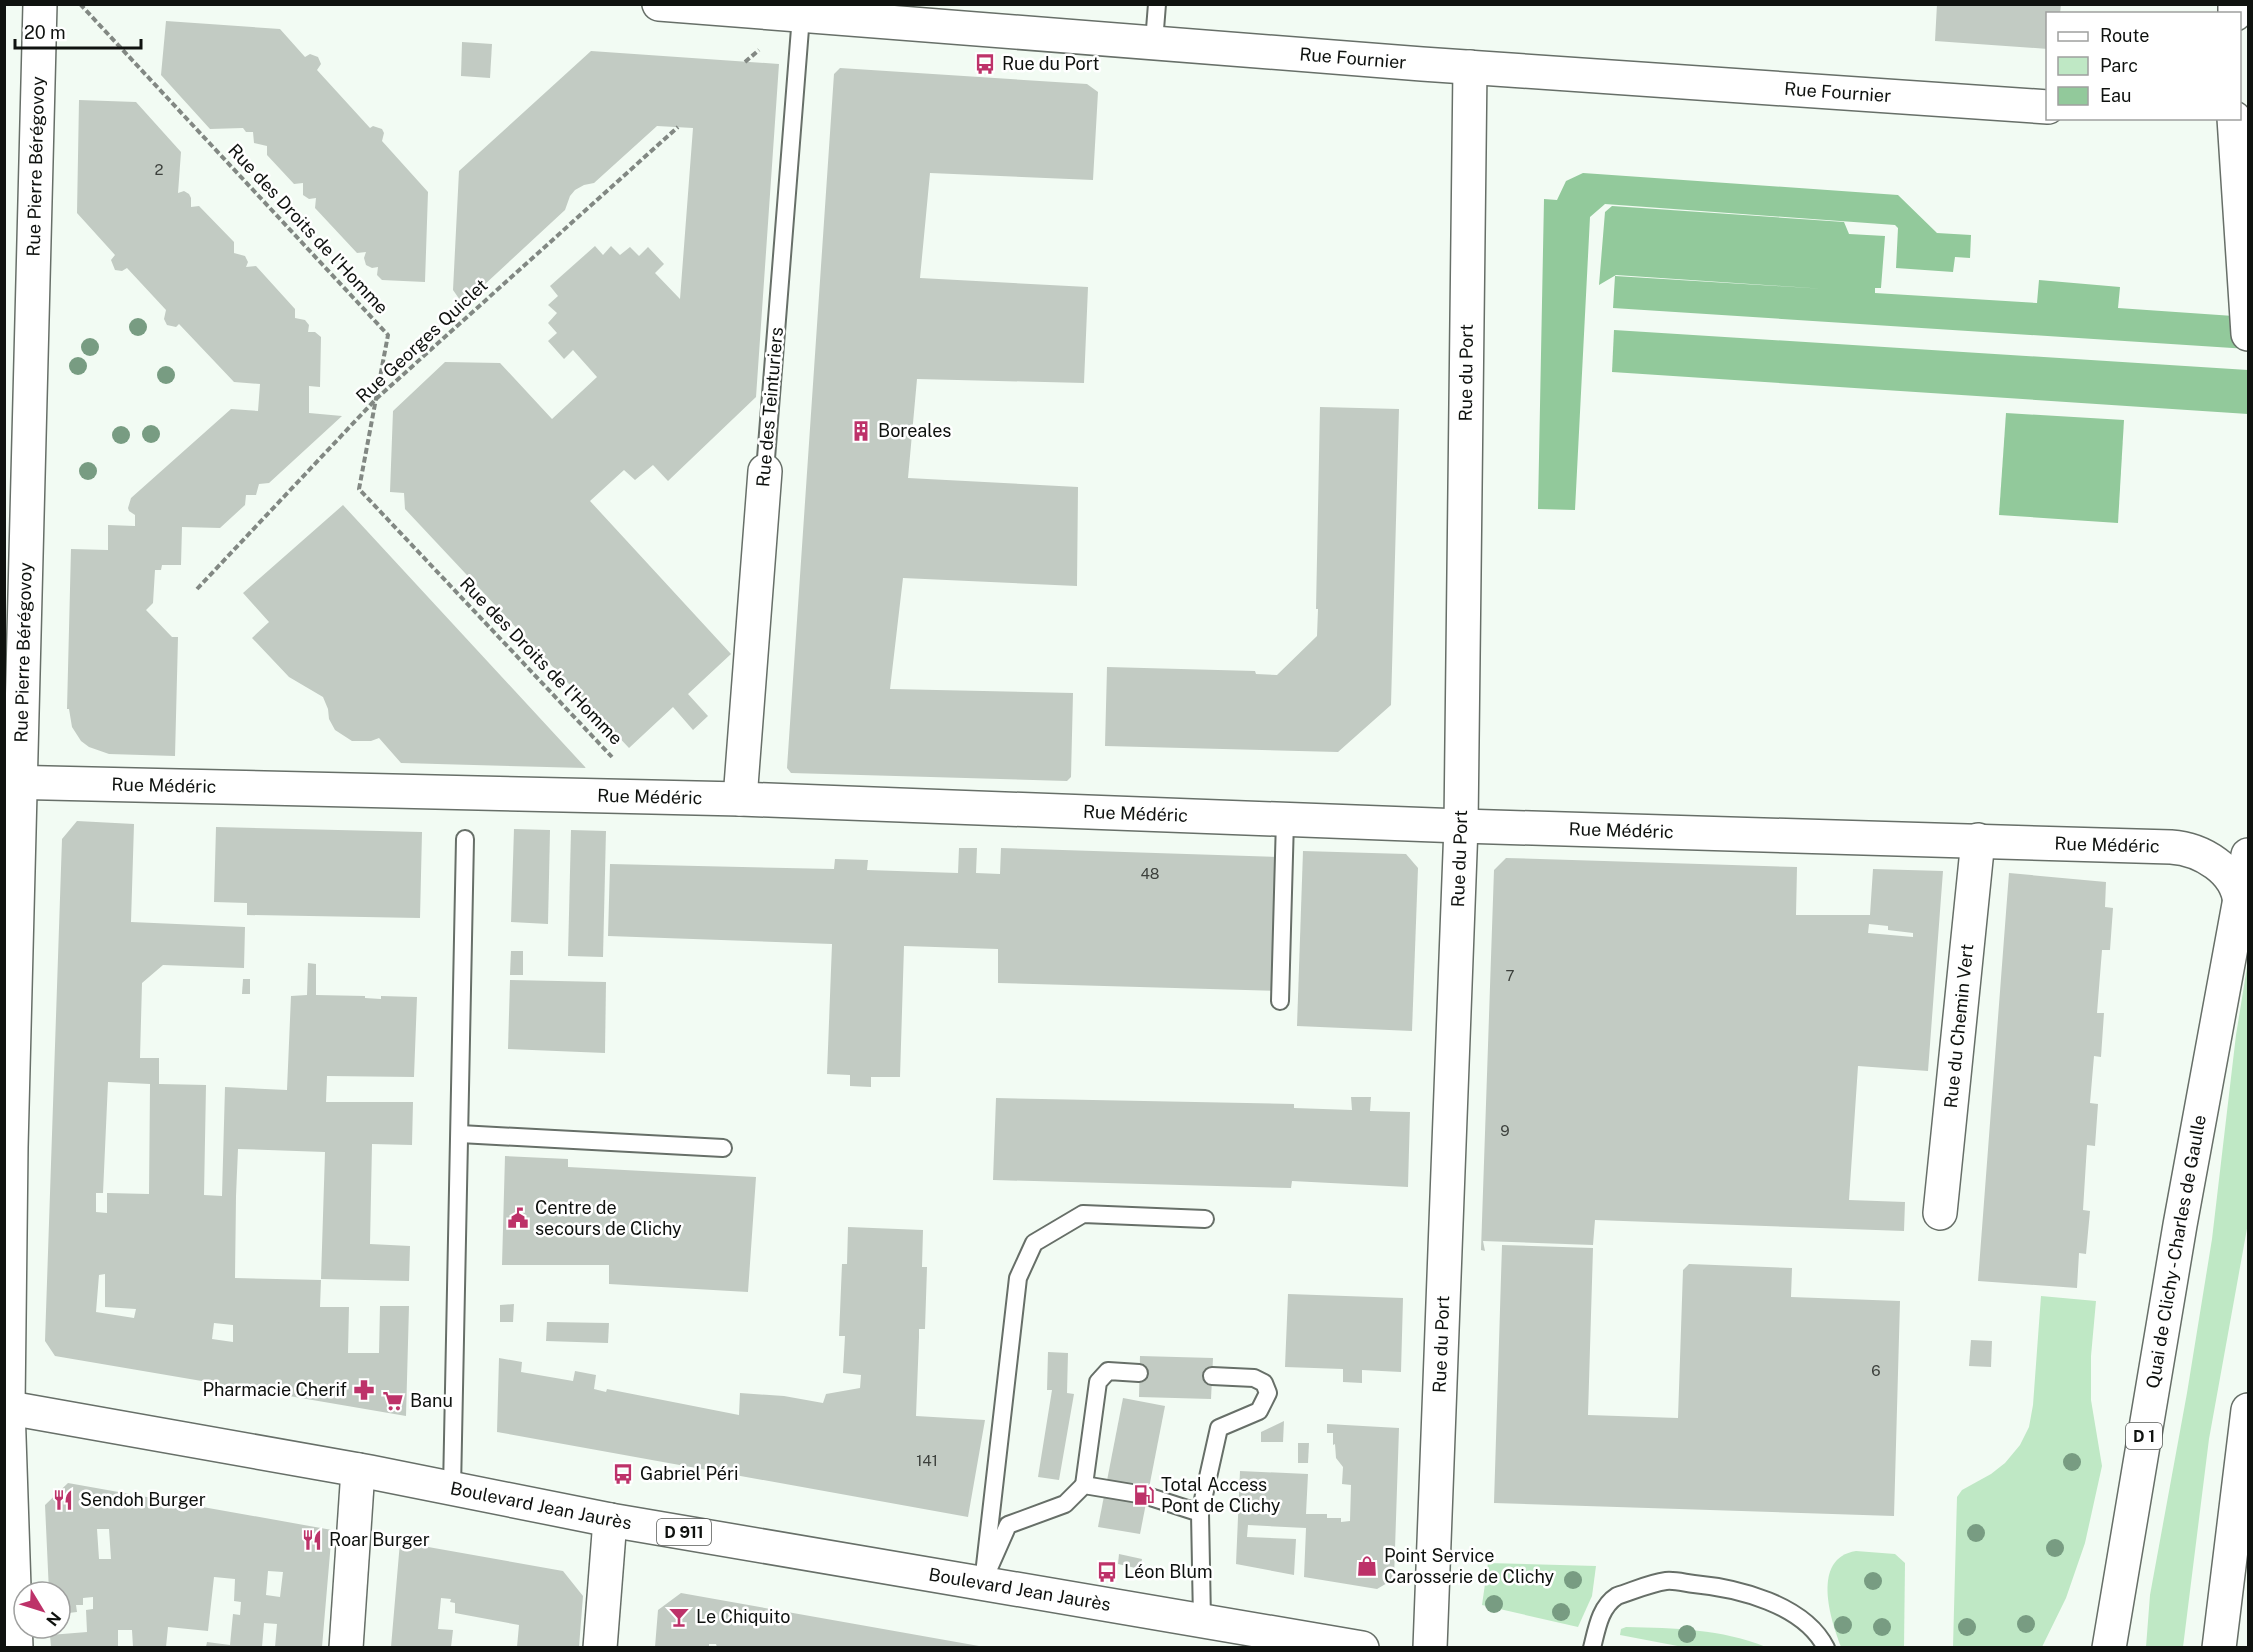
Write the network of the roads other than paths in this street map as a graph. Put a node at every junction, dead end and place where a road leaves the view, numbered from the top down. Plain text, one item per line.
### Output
1 (40, 4) edge
2 (659, 4) edge
3 (1158, 4) edge
4 (865, 12) edge
5 (801, 16) junction
6 (1154, 42) junction
7 (1470, 67) junction
8 (2046, 107) edge
9 (2233, 120) edge
10 (2248, 317) edge
11 (2248, 334) edge
12 (765, 471) joint
13 (12, 782) edge
14 (740, 799) junction
15 (1285, 820) junction
16 (1461, 826) junction
17 (465, 839) dead end
18 (1978, 840) junction
19 (2248, 855) edge
20 (2240, 904) junction
21 (1280, 1001) dead end
22 (460, 1134) junction
23 (8, 1147) edge
24 (723, 1148) dead end
25 (1940, 1213) dead end
26 (1204, 1219) dead end
27 (1139, 1373) dead end
28 (1212, 1376) dead end
29 (6, 1407) edge
30 (2248, 1410) edge
31 (358, 1470) junction
32 (1084, 1485) junction
33 (452, 1489) junction
34 (1200, 1513) junction
35 (610, 1520) junction
36 (983, 1583) junction
37 (1202, 1620) junction
38 (1321, 1644) edge
39 (16, 1647) edge
40 (346, 1647) edge
41 (600, 1647) edge
42 (1362, 1647) edge
43 (1430, 1647) edge
44 (1592, 1647) edge
45 (1826, 1647) edge
46 (2109, 1647) edge
47 (2219, 1647) edge

1 - 13 street, Rue Pierre Bérégovoy
2 - 5 street, Rue Fournier
3 - 6 lane
4 - 5 street, Rue Fournier
4 - 6 street, Rue Fournier
5 - 12 lane, Rue des Teinturiers
6 - 7 street, Rue Fournier
7 - 8 street, Rue Fournier
7 - 16 street, Rue du Port
9 - 10 street
10 - 11 street
12 - 14 street, Rue des Teinturiers
13 - 14 street, Rue Médéric
13 - 23 street, Rue Pierre Bérégovoy
14 - 15 street, Rue Médéric
15 - 16 street, Rue Médéric
15 - 21 lane
16 - 18 street, Rue Médéric
16 - 43 street, Rue du Port
17 - 22 lane
18 - 20 street, Rue Médéric
18 - 25 street, Rue du Chemin Vert
19 - 20 street, Quai de Clichy - Charles de Gaulle / D 1
20 - 46 street, Quai de Clichy - Charles de Gaulle / D 1
22 - 24 lane
22 - 33 lane
23 - 29 street, Rue Pierre Bérégovoy
26 - 36 lane
27 - 32 lane
28 - 34 lane
29 - 31 street, Boulevard Jean Jaurès / D 911
29 - 39 street, Rue Pierre Bérégovoy
30 - 47 street
31 - 33 street, Boulevard Jean Jaurès / D 911
31 - 40 street
32 - 34 lane
32 - 36 lane
33 - 35 street, Boulevard Jean Jaurès / D 911
34 - 37 lane
35 - 36 street, Boulevard Jean Jaurès / D 911
35 - 41 street
36 - 37 street, Boulevard Jean Jaurès / D 911
37 - 38 street, Boulevard Jean Jaurès / D 911
38 - 42 street, Boulevard Jean Jaurès / D 911
44 - 45 lane

